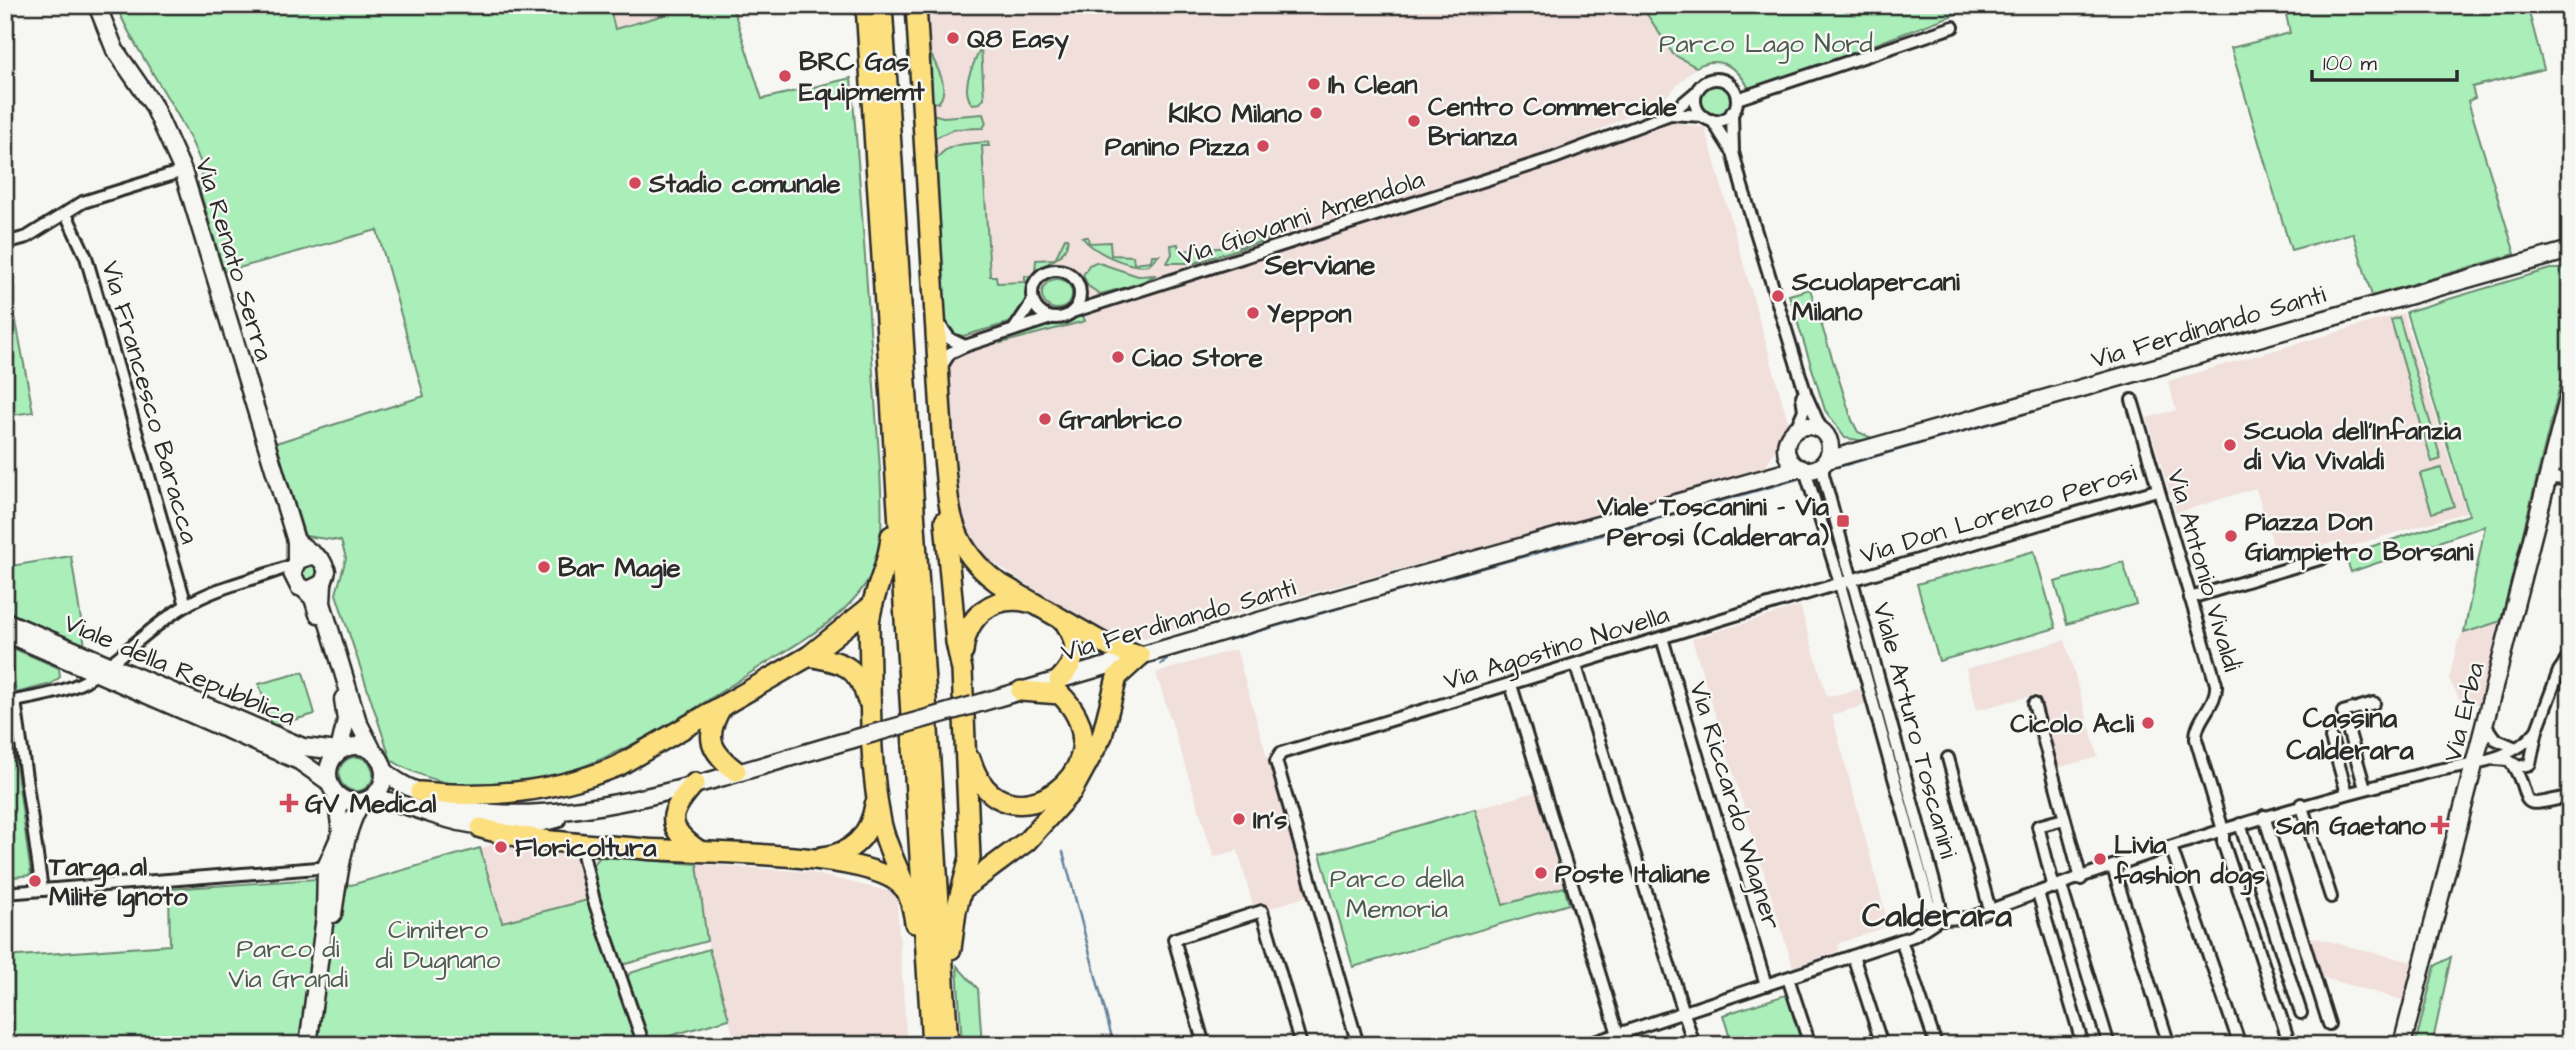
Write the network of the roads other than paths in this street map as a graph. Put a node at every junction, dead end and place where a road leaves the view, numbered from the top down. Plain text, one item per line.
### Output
1 (97, 5) edge
2 (866, 5) edge
3 (882, 5) edge
4 (916, 5) edge
5 (1953, 27) dead end
6 (1696, 92) junction
7 (1737, 99) junction
8 (1732, 112) junction
9 (1670, 114) junction
10 (1707, 118) junction
11 (1733, 152) junction
12 (183, 171) junction
13 (66, 214) junction
14 (5, 243) edge
15 (2565, 254) edge
16 (1080, 291) junction
17 (1033, 301) junction
18 (1104, 303) junction
19 (934, 312) junction
20 (1072, 312) junction
21 (1053, 318) junction
22 (1014, 329) junction
23 (965, 346) junction
24 (1800, 369) junction
25 (938, 376) junction
26 (2570, 391) edge
27 (2132, 400) dead end
28 (1795, 430) junction
29 (1825, 435) junction
30 (943, 447) junction
31 (1874, 447) junction
32 (1786, 452) junction
33 (1825, 462) junction
34 (1802, 469) junction
35 (2570, 469) edge
36 (2550, 470) junction
37 (1767, 477) junction
38 (2570, 479) edge
39 (2157, 490) junction
40 (898, 505) junction
41 (296, 541) junction
42 (311, 556) junction
43 (2323, 558) dead end
44 (297, 573) junction
45 (1852, 580) junction
46 (323, 583) junction
47 (1840, 585) junction
48 (2190, 598) junction
49 (1030, 603) junction
50 (186, 605) junction
51 (870, 607) junction
52 (8, 624) edge
53 (1066, 624) junction
54 (1662, 638) junction
55 (2570, 655) edge
56 (809, 656) junction
57 (1140, 656) junction
58 (1576, 666) junction
59 (101, 669) junction
60 (962, 670) junction
61 (1059, 680) junction
62 (1511, 685) junction
63 (1021, 691) junction
64 (10, 702) edge
65 (2374, 703) dead end
66 (2035, 704) dead end
67 (721, 708) junction
68 (2485, 725) junction
69 (868, 728) junction
70 (2536, 730) junction
71 (2331, 738) dead end
72 (2518, 747) junction
73 (968, 749) junction
74 (339, 751) junction
75 (373, 751) junction
76 (1948, 758) dead end
77 (2531, 758) junction
78 (2495, 759) junction
79 (2511, 761) junction
80 (2475, 762) junction
81 (384, 770) junction
82 (736, 771) junction
83 (695, 783) junction
84 (876, 787) junction
85 (2522, 787) junction
86 (332, 788) junction
87 (2365, 788) junction
88 (420, 792) junction
89 (2347, 793) junction
90 (2570, 796) edge
91 (367, 800) junction
92 (2301, 804) junction
93 (603, 805) junction
94 (2264, 816) junction
95 (2064, 819) junction
96 (2240, 824) junction
97 (481, 828) junction
98 (2223, 833) junction
99 (580, 841) junction
100 (2171, 847) junction
101 (698, 850) junction
102 (811, 859) junction
103 (2113, 870) junction
104 (332, 872) junction
105 (2081, 879) junction
106 (965, 887) junction
107 (2058, 887) junction
108 (42, 890) junction
109 (908, 892) junction
110 (5, 893) edge
111 (2038, 893) junction
112 (2331, 897) dead end
113 (1990, 910) junction
114 (1939, 919) junction
115 (1901, 940) junction
116 (1853, 956) junction
117 (1788, 978) junction
118 (928, 983) junction
119 (1766, 985) junction
120 (1684, 1013) junction
121 (2301, 1013) dead end
122 (2329, 1024) dead end
123 (1618, 1034) junction
124 (307, 1045) edge
125 (314, 1045) edge
126 (644, 1045) edge
127 (932, 1045) edge
128 (948, 1045) edge
129 (1204, 1045) edge
130 (1301, 1045) edge
131 (1358, 1045) edge
132 (1585, 1045) edge
133 (1694, 1045) edge
134 (1810, 1045) edge
135 (1882, 1045) edge
136 (1936, 1045) edge
137 (2083, 1045) edge
138 (2109, 1045) edge
139 (2169, 1045) edge
140 (2240, 1045) edge
141 (2290, 1045) edge
142 (2402, 1045) edge

1 - 12 main road, Via Renato Serra
2 - 40 highway
3 - 128 highway
4 - 19 highway
5 - 7 street
6 - 7 street
6 - 9 street, Via Giovanni Amendola
6 - 10 street
7 - 8 street
8 - 10 street
8 - 11 street
9 - 10 street, Via Giovanni Amendola
9 - 18 street, Via Giovanni Amendola
10 - 11 street
11 - 24 street
12 - 13 street
12 - 41 main road, Via Renato Serra
13 - 14 street
13 - 50 street, Via Francesco Baracca
15 - 31 main road, Via Ferdinando Santi
16 - 17 street
16 - 18 street
16 - 20 street
17 - 21 street
17 - 22 street
18 - 20 street, Via Giovanni Amendola
19 - 23 street
19 - 25 highway
20 - 21 street
21 - 22 street
22 - 23 street
23 - 25 street
24 - 28 street
24 - 29 street
25 - 30 highway
26 - 36 main road, Via Erba
27 - 39 street, Via Antonio Vivaldi
28 - 29 main road
28 - 32 main road
29 - 31 main road, Via Ferdinando Santi
29 - 33 main road
30 - 49 highway
30 - 60 highway
31 - 33 main road, Via Ferdinando Santi
32 - 34 main road
32 - 37 main road
33 - 34 main road
33 - 45 street, Viale Arturo Toscanini
34 - 37 main road, Via Ferdinando Santi
34 - 47 street, Viale Arturo Toscanini
35 - 36 street
36 - 38 street
36 - 68 main road, Via Erba
37 - 57 main road, Via Ferdinando Santi
39 - 45 street, Via Don Lorenzo Perosi
39 - 48 street, Via Antonio Vivaldi
40 - 51 highway
40 - 118 highway
41 - 42 main road, Via Renato Serra
41 - 44 main road, Via Renato Serra
42 - 44 main road
42 - 46 main road, Via Renato Serra
43 - 48 street
44 - 46 main road
44 - 50 street
44 - 74 main road, Via Renato Serra
45 - 47 street, Via Agostino Novella
45 - 114 street, Viale Arturo Toscanini
46 - 75 main road
47 - 54 street, Via Agostino Novella
47 - 114 street, Viale Arturo Toscanini
48 - 98 street, Via Antonio Vivaldi
49 - 53 highway
49 - 60 highway
50 - 59 street
51 - 56 highway
51 - 69 highway
52 - 59 main road, Viale della Repubblica
53 - 57 highway
53 - 61 highway
54 - 58 street, Via Agostino Novella
54 - 119 street, Via Riccardo Wagner
55 - 70 street
56 - 67 highway
56 - 69 highway
57 - 61 main road, Via Ferdinando Santi
57 - 106 highway
58 - 62 street, Via Agostino Novella
58 - 120 street
59 - 64 street
59 - 74 main road, Viale della Repubblica
59 - 86 main road, Viale della Repubblica
60 - 73 highway
61 - 63 main road, Via Ferdinando Santi
62 - 123 street
62 - 131 street, Via Agostino Novella
63 - 69 main road, Via Ferdinando Santi, bridge
63 - 73 highway
64 - 108 street
65 - 87 street
66 - 95 street
67 - 82 highway
67 - 88 highway
68 - 72 street
68 - 80 main road, Via Erba
69 - 82 main road, Via Ferdinando Santi
69 - 84 highway
70 - 72 street
70 - 77 street
71 - 89 street
72 - 77 street
72 - 78 street
73 - 106 highway
74 - 75 main road
74 - 86 main road
75 - 81 main road
76 - 113 street
77 - 79 street
77 - 85 street
78 - 79 street
78 - 80 street
79 - 85 street
80 - 87 street
80 - 142 main road, Via Erba
81 - 88 main road
81 - 91 main road
82 - 83 main road, Via Ferdinando Santi
83 - 93 main road, Via Ferdinando Santi
83 - 101 highway
84 - 102 highway
84 - 109 highway
85 - 90 street
86 - 91 main road
86 - 104 main road
87 - 89 street
88 - 93 main road
89 - 92 street
91 - 97 main road
91 - 104 main road
92 - 94 street
92 - 112 street
93 - 97 main road
94 - 96 street
94 - 122 street
95 - 105 street
95 - 107 street
96 - 98 street
96 - 121 street
97 - 99 highway
98 - 100 street
98 - 141 street, Via Antonio Vivaldi
99 - 101 highway
99 - 126 street
100 - 103 street
100 - 140 street
101 - 102 highway
102 - 109 highway
103 - 105 street
103 - 139 street
104 - 108 street
104 - 124 main road
104 - 125 main road
105 - 107 street
106 - 128 highway
107 - 111 street
107 - 138 street
108 - 110 street
109 - 118 highway
111 - 113 street
111 - 137 street
113 - 114 street
114 - 115 street
115 - 116 street
115 - 136 street
116 - 117 street
116 - 135 street
117 - 119 street
117 - 134 street
118 - 127 highway
119 - 120 street
120 - 123 street
120 - 133 street
123 - 132 street
129 - 130 street

